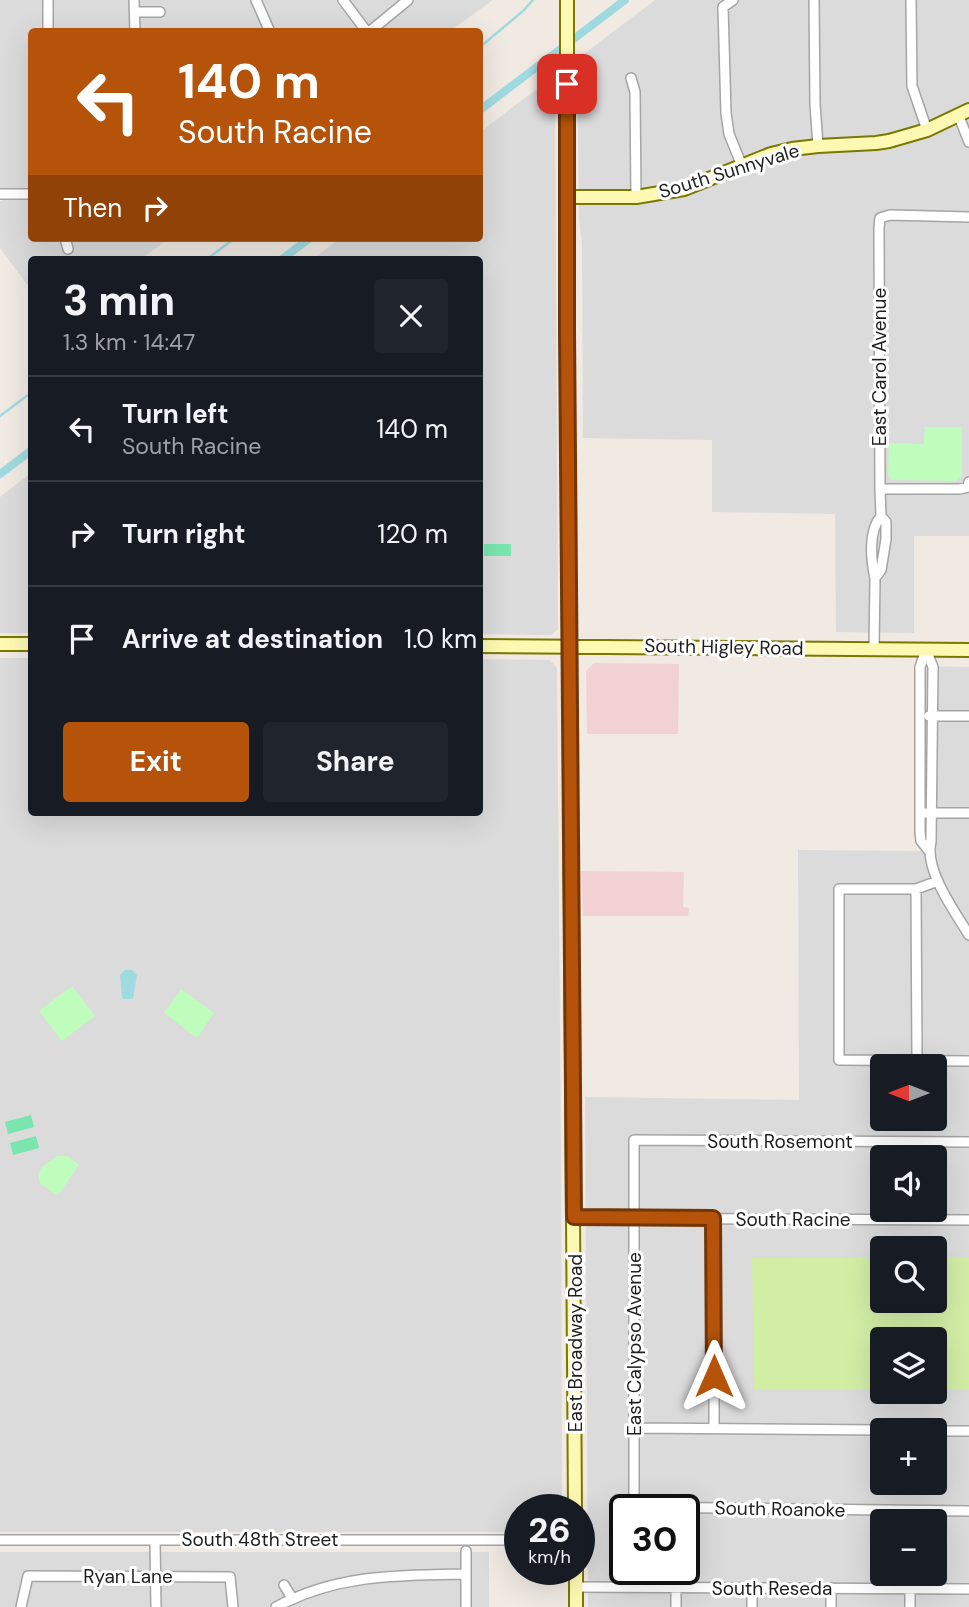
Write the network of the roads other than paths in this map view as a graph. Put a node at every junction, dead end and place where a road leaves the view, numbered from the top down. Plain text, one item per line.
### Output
1 (48, 0) edge
2 (134, 0) edge
3 (256, 0) edge
4 (343, 0) edge
5 (408, 0) edge
6 (567, 0) edge
7 (733, 0) edge
8 (814, 0) edge
9 (911, 0) edge
10 (135, 12) junction
11 (160, 12) dead end
12 (48, 28) edge
13 (135, 28) edge
14 (268, 28) edge
15 (365, 28) edge
16 (373, 28) edge
17 (631, 78) dead end
18 (964, 112) edge
19 (927, 130) junction
20 (969, 142) edge
21 (818, 146) junction
22 (742, 166) junction
23 (0, 194) edge
24 (28, 194) edge
25 (567, 197) junction
26 (636, 197) junction
27 (969, 217) edge
28 (66, 242) edge
29 (68, 249) dead end
30 (968, 484) edge
31 (880, 489) junction
32 (0, 644) edge
33 (28, 644) edge
34 (483, 646) edge
35 (570, 646) junction
36 (874, 649) junction
37 (926, 650) junction
38 (969, 650) edge
39 (920, 716) junction
40 (932, 716) junction
41 (969, 716) edge
42 (969, 813) edge
43 (920, 814) junction
44 (931, 814) junction
45 (929, 851) junction
46 (938, 881) junction
47 (916, 889) junction
48 (969, 935) edge
49 (917, 1054) edge
50 (870, 1060) edge
51 (947, 1061) edge
52 (969, 1061) edge
53 (634, 1140) joint
54 (969, 1142) edge
55 (574, 1217) junction
56 (634, 1218) junction
57 (713, 1218) junction
58 (969, 1220) edge
59 (634, 1428) junction
60 (714, 1428) junction
61 (870, 1430) edge
62 (947, 1431) edge
63 (969, 1431) edge
64 (575, 1494) edge
65 (634, 1494) edge
66 (700, 1508) edge
67 (969, 1511) edge
68 (155, 1539) junction
69 (504, 1540) edge
70 (0, 1541) edge
71 (466, 1551) dead end
72 (466, 1574) junction
73 (156, 1576) junction
74 (284, 1585) dead end
75 (576, 1587) joint
76 (676, 1588) junction
77 (752, 1588) junction
78 (831, 1588) junction
79 (910, 1588) junction
80 (969, 1589) edge
81 (292, 1598) junction
82 (21, 1607) edge
83 (156, 1607) edge
84 (233, 1607) edge
85 (276, 1607) edge
86 (466, 1607) edge
87 (576, 1607) edge
88 (676, 1607) edge
89 (752, 1607) edge
90 (831, 1607) edge
91 (910, 1607) edge

1 - 12 street
2 - 10 street
3 - 14 street
4 - 15 street
5 - 16 street
6 - 25 main road, East Broadway Road
7 - 22 street
8 - 21 street
9 - 19 street
10 - 11 street
10 - 13 street
17 - 26 street
18 - 19 main road, South Sunnyvale
18 - 20 street
19 - 21 main road, South Sunnyvale
21 - 22 main road, South Sunnyvale
22 - 26 main road, South Sunnyvale
23 - 24 street
25 - 26 main road, South Sunnyvale
25 - 35 main road, East Broadway Road
27 - 31 street, East Carol Avenue
28 - 29 street
30 - 31 street
31 - 36 street, East Carol Avenue
32 - 33 main road
34 - 35 main road, South Higley Road
35 - 36 main road, South Higley Road
35 - 55 main road, East Broadway Road
36 - 37 main road, South Higley Road
37 - 38 main road, South Higley Road
37 - 39 street
37 - 40 street
39 - 40 street
39 - 43 street
40 - 41 street
40 - 44 street
42 - 44 street
43 - 44 street
43 - 45 street
44 - 45 street
45 - 46 street
46 - 47 street
46 - 48 street
47 - 49 street
47 - 50 street
51 - 52 street
53 - 54 street, South Rosemont
53 - 56 street, East Calypso Avenue
55 - 56 street, South Racine
55 - 64 main road, East Broadway Road
56 - 57 street, South Racine
56 - 59 street, East Calypso Avenue
57 - 58 street, South Racine
57 - 60 street
59 - 60 street
59 - 65 street, East Calypso Avenue
60 - 61 street
62 - 63 street
66 - 67 street, South Roanoke
68 - 69 street, South 48th Street
68 - 70 street, South 48th Street
68 - 73 street
71 - 72 street
72 - 81 street
72 - 86 street
73 - 82 street, Ryan Lane
73 - 83 street
73 - 84 street, Ryan Lane
74 - 81 street
75 - 76 street, South Reseda
75 - 87 main road
76 - 77 street, South Reseda
76 - 88 street
77 - 78 street, South Reseda
77 - 89 street
78 - 79 street, South Reseda
78 - 90 street
79 - 80 street, South Reseda
79 - 91 street
81 - 85 street

